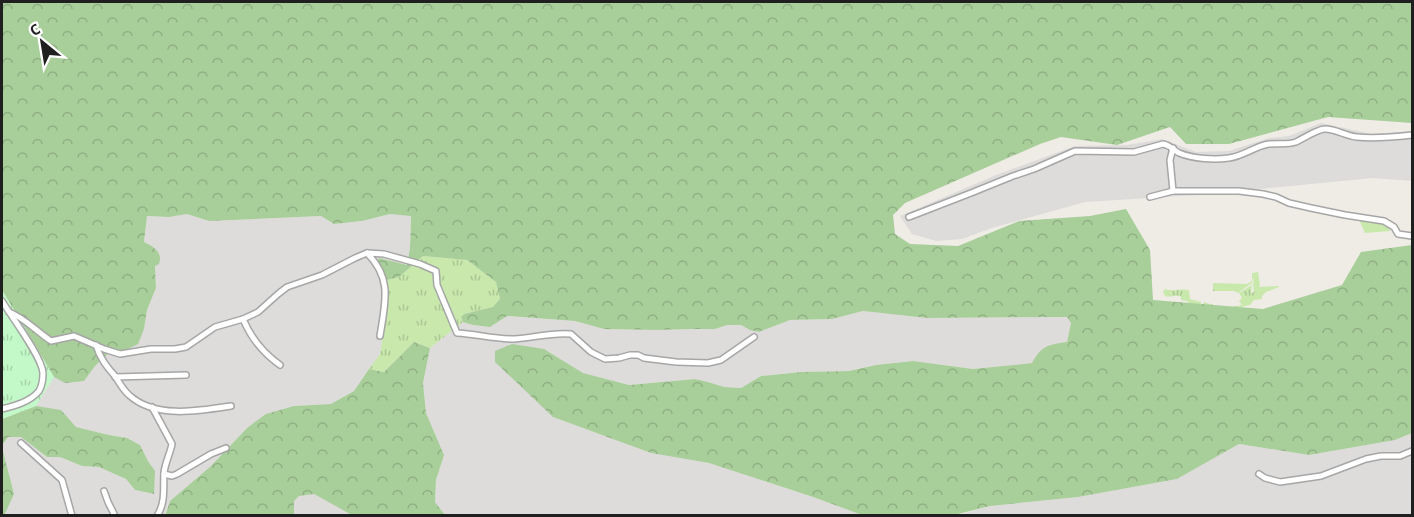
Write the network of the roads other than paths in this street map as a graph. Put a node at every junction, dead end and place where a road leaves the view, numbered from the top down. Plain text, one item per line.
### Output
1 (1413, 135) edge
2 (1173, 148) junction
3 (1173, 192) junction
4 (1150, 197) dead end
5 (909, 217) dead end
6 (1413, 236) edge
7 (368, 253) junction
8 (2, 301) edge
9 (9, 312) junction
10 (243, 319) junction
11 (380, 336) dead end
12 (754, 337) dead end
13 (96, 345) junction
14 (280, 365) dead end
15 (186, 375) dead end
16 (115, 377) junction
17 (231, 406) dead end
18 (152, 407) junction
19 (2, 409) edge
20 (21, 443) dead end
21 (226, 448) dead end
22 (1413, 451) edge
23 (164, 474) junction
24 (1259, 474) dead end
25 (105, 491) dead end
26 (72, 516) edge
27 (115, 516) edge
28 (157, 516) edge

1 - 2 street
2 - 3 street
2 - 5 street
3 - 4 street
3 - 6 street
7 - 10 street
7 - 11 street
7 - 12 street
8 - 9 street
9 - 13 street
9 - 19 street
10 - 13 street
10 - 14 street
13 - 16 street
15 - 16 street
16 - 18 street
17 - 18 street
18 - 23 street
20 - 26 street
21 - 23 street
22 - 24 street
23 - 28 street
25 - 27 street

